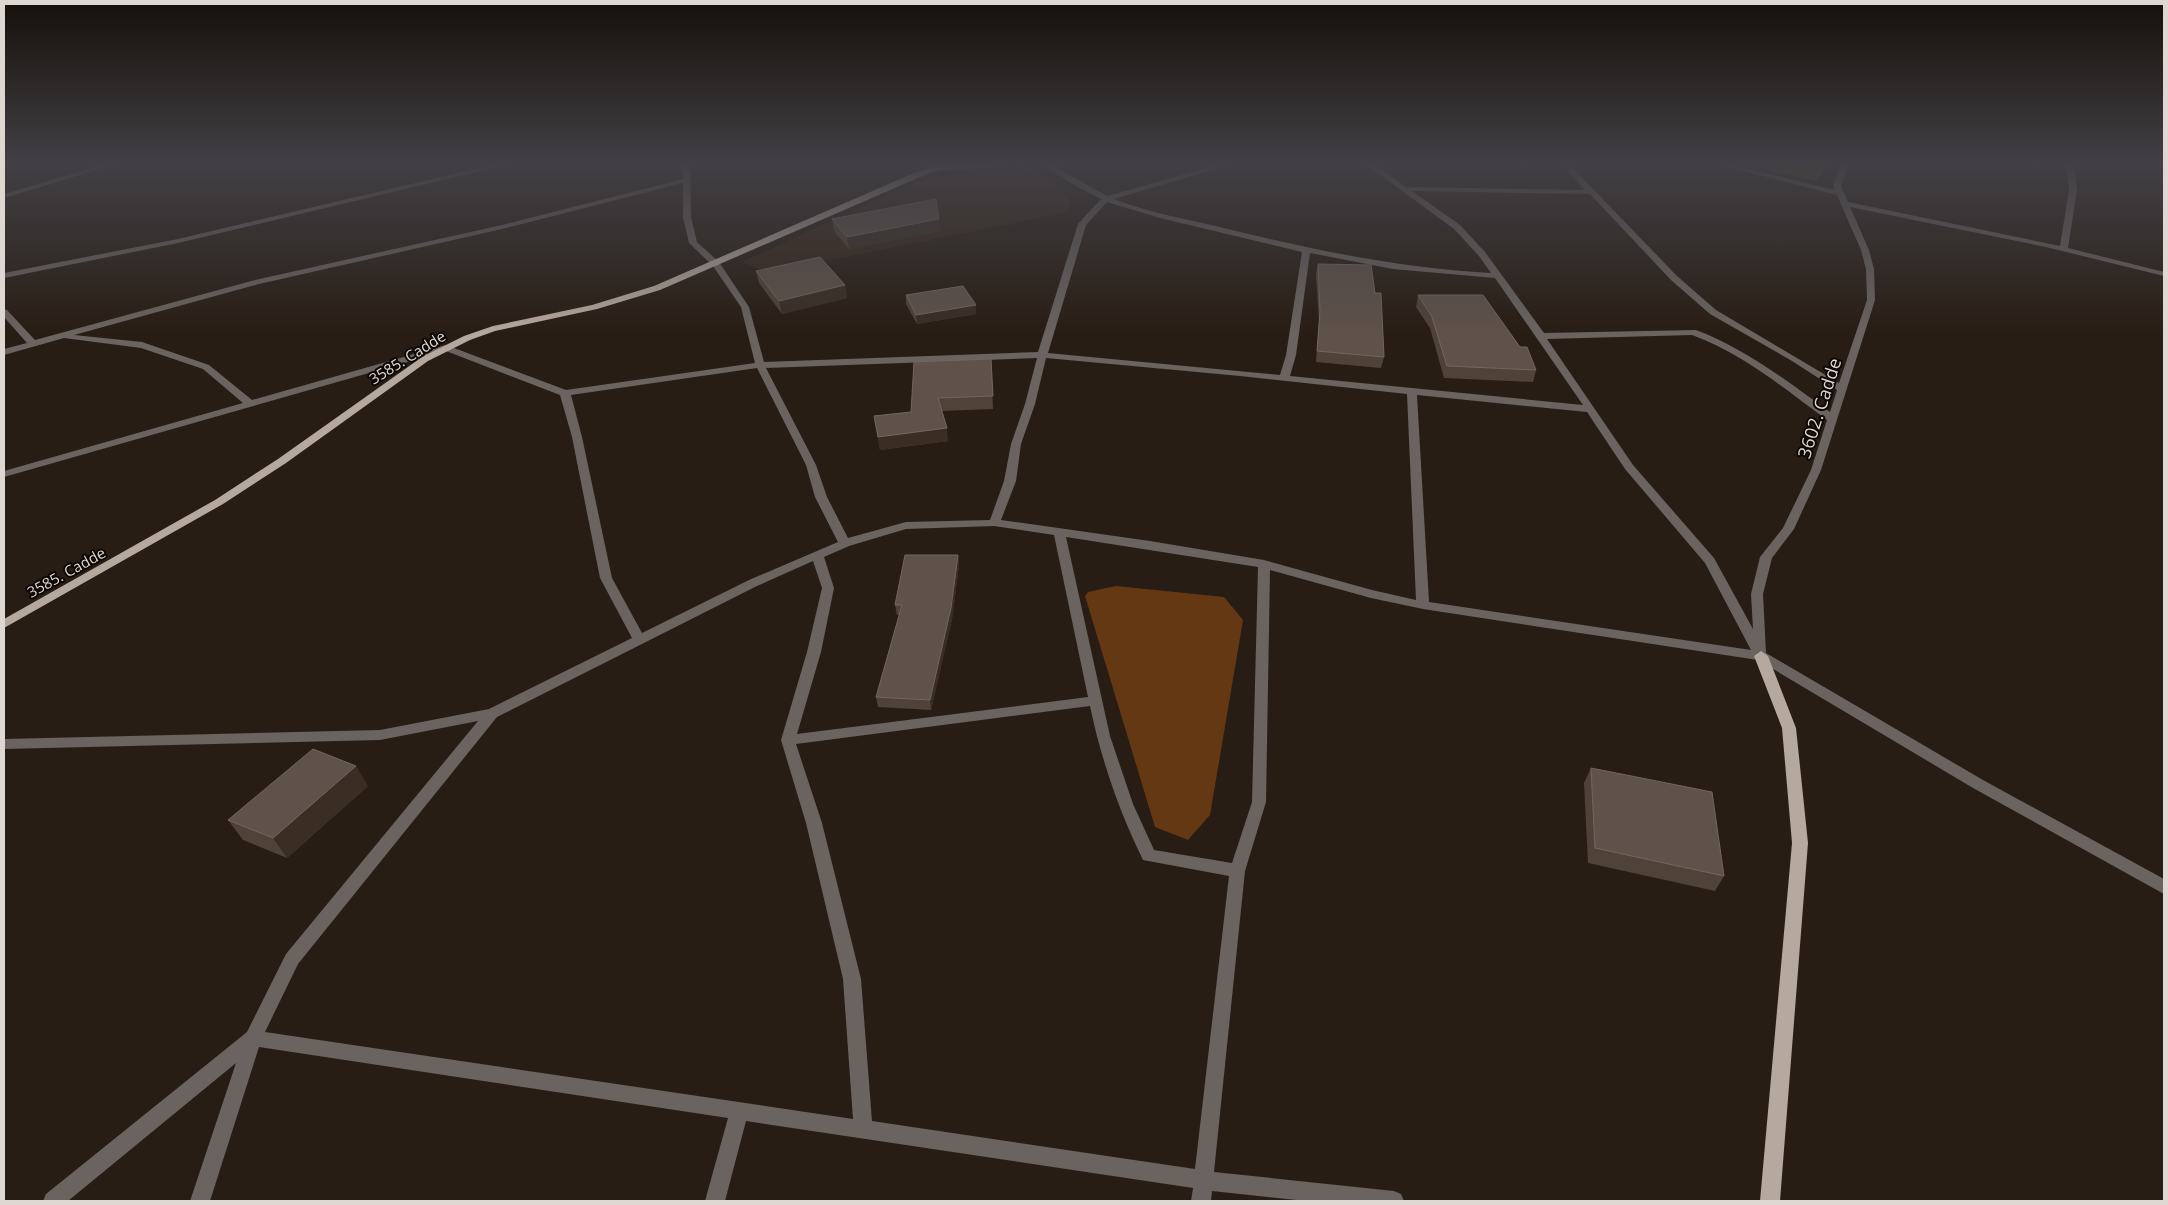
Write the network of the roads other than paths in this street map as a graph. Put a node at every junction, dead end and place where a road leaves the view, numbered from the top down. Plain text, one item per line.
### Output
1 (259, 221) edge
2 (525, 221) edge
3 (688, 221) edge
4 (811, 221) edge
5 (1085, 221) edge
6 (1186, 221) edge
7 (1449, 221) edge
8 (1619, 221) edge
9 (1852, 221) edge
10 (1941, 221) edge
11 (2068, 221) edge
12 (2064, 249) junction
13 (1306, 251) junction
14 (716, 264) junction
15 (2164, 274) edge
16 (4, 276) edge
17 (1498, 276) junction
18 (4, 312) edge
19 (60, 336) junction
20 (1541, 336) junction
21 (33, 344) junction
22 (446, 348) junction
23 (4, 352) edge
24 (1042, 355) junction
25 (760, 365) junction
26 (1284, 378) junction
27 (1842, 389) junction
28 (1412, 392) junction
29 (565, 393) junction
30 (250, 404) junction
31 (1590, 409) junction
32 (1832, 420) junction
33 (4, 474) edge
34 (994, 523) junction
35 (1059, 532) junction
36 (845, 543) junction
37 (817, 555) junction
38 (1264, 564) junction
39 (1424, 605) junction
40 (4, 624) edge
41 (639, 640) junction
42 (1761, 656) junction
43 (1094, 701) junction
44 (492, 713) junction
45 (788, 740) junction
46 (4, 744) edge
47 (1237, 871) junction
48 (2164, 887) edge
49 (253, 1038) junction
50 (740, 1110) junction
51 (863, 1129) junction
52 (1202, 1180) junction
53 (53, 1201) edge
54 (200, 1201) edge
55 (715, 1201) edge
56 (1200, 1201) edge
57 (1394, 1201) edge
58 (1770, 1201) edge

1 - 16 street
2 - 19 street
3 - 14 street
4 - 14 main road, 3585. Cadde
5 - 24 street
6 - 13 street
7 - 17 street
8 - 27 street
9 - 27 street, 3602. Cadde
10 - 12 street
11 - 12 street
12 - 15 street
13 - 17 street
13 - 26 street
14 - 22 main road, 3585. Cadde
14 - 25 street
17 - 20 street
18 - 21 street
19 - 21 street
19 - 30 street
20 - 31 street
20 - 32 street
21 - 23 street
22 - 29 street
22 - 30 street
22 - 40 main road, 3585. Cadde
24 - 25 street
24 - 26 street
24 - 34 street
25 - 29 street
25 - 36 street
26 - 28 street
27 - 32 street, 3602. Cadde
28 - 31 street
28 - 39 street
29 - 41 street
30 - 33 street
31 - 42 street
32 - 42 street, 3602. Cadde
34 - 35 street
34 - 36 street
35 - 38 street
35 - 43 street
36 - 37 street
37 - 41 street
37 - 45 street
38 - 39 street
38 - 47 street
39 - 42 street
41 - 44 street
42 - 48 street
42 - 58 main road
43 - 45 street
43 - 47 street
44 - 46 street
44 - 49 street
45 - 51 street
47 - 52 street
49 - 50 street
49 - 53 street
49 - 54 street
50 - 51 street
50 - 55 street
51 - 52 street
52 - 56 street
52 - 57 street

